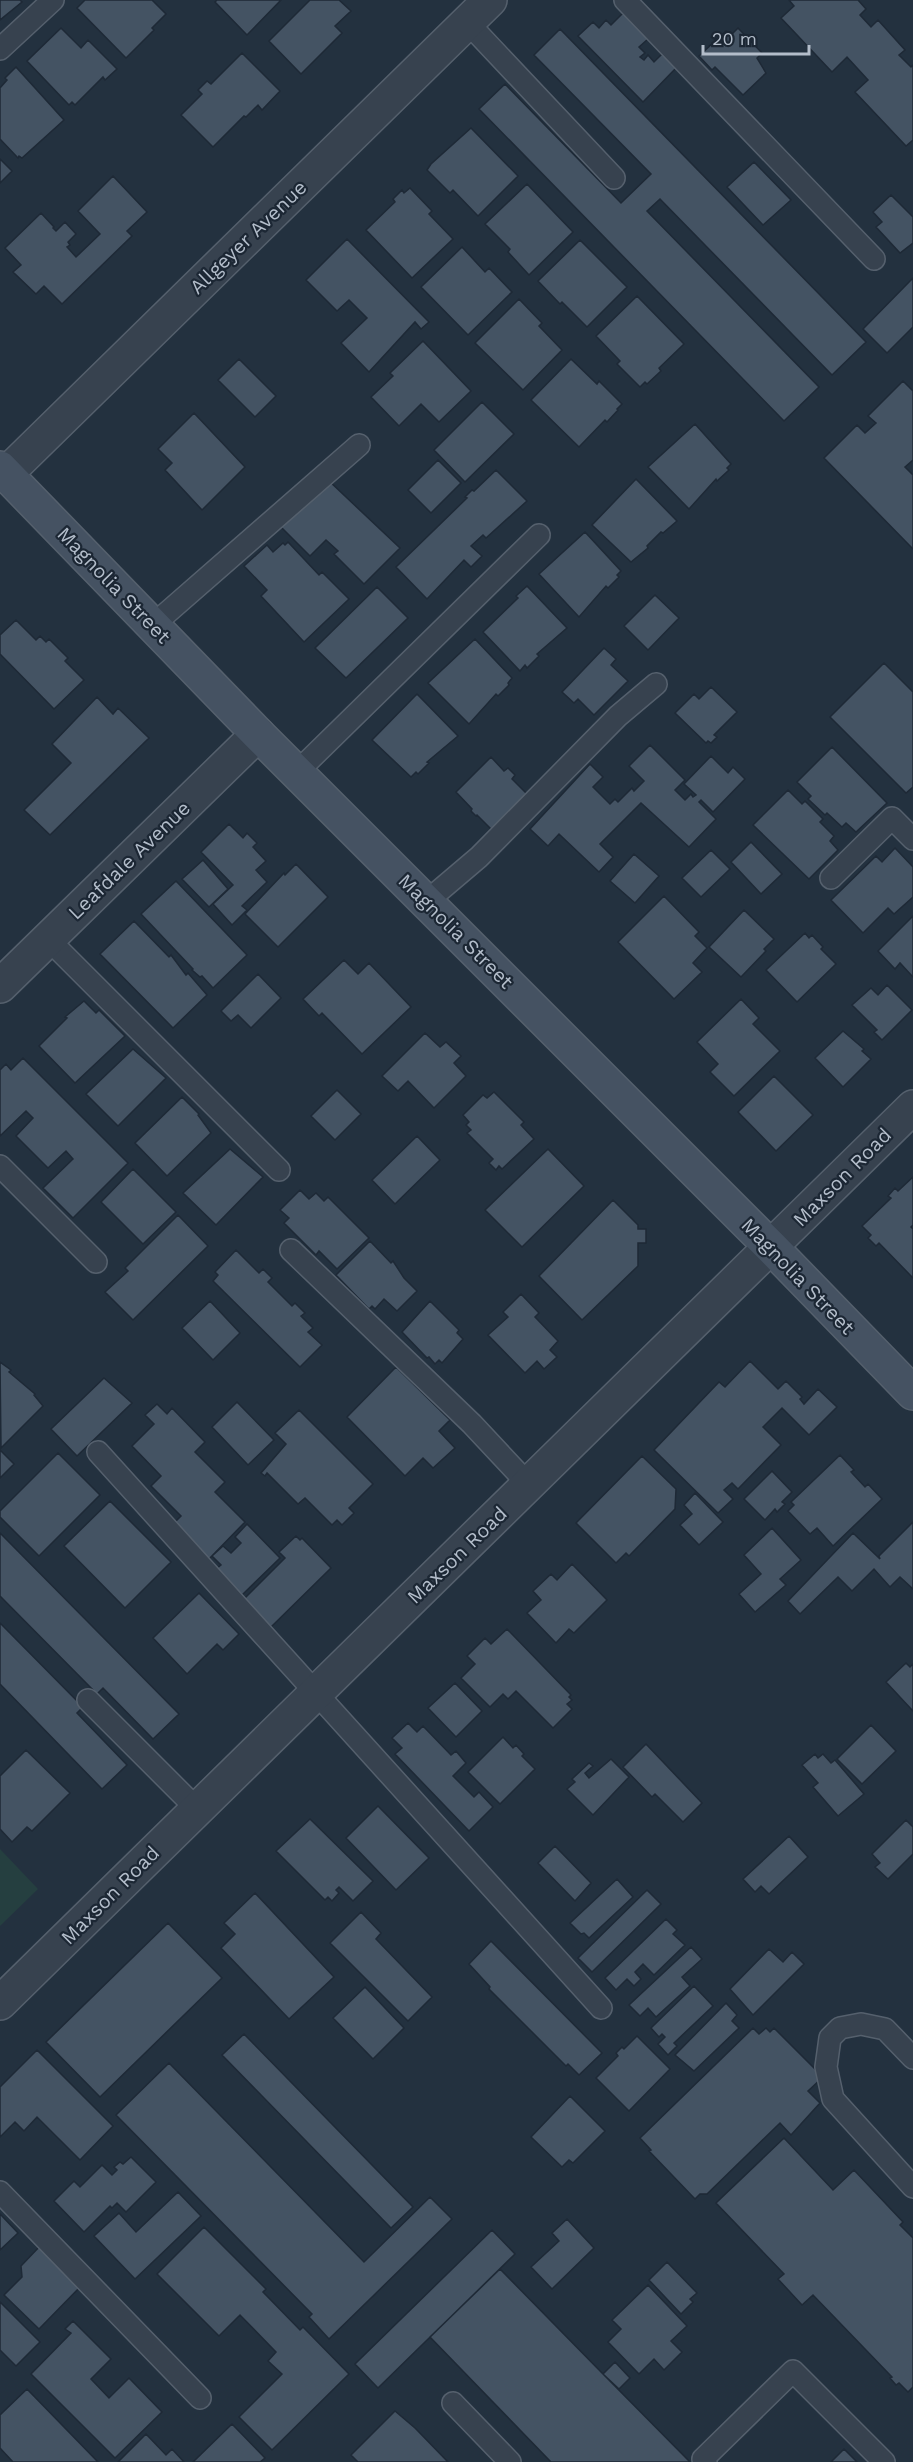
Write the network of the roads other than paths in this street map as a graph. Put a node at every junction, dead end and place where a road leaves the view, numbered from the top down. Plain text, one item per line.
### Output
1 (53, 0) edge
2 (625, 0) edge
3 (479, 11) edge
4 (0, 49) edge
5 (614, 178) dead end
6 (874, 259) dead end
7 (359, 446) dead end
8 (2, 474) edge
9 (539, 535) dead end
10 (153, 625) junction
11 (656, 684) dead end
12 (258, 734) junction
13 (297, 772) junction
14 (913, 839) edge
15 (831, 878) dead end
16 (426, 902) junction
17 (48, 939) junction
18 (0, 986) edge
19 (913, 1107) edge
20 (0, 1166) edge
21 (279, 1170) dead end
22 (771, 1247) junction
23 (291, 1250) dead end
24 (96, 1262) dead end
25 (913, 1393) edge
26 (98, 1452) dead end
27 (529, 1485) junction
28 (317, 1692) junction
29 (88, 1700) dead end
30 (197, 1809) junction
31 (0, 2003) edge
32 (601, 2008) dead end
33 (913, 2058) edge
34 (913, 2187) edge
35 (0, 2192) edge
36 (200, 2398) dead end
37 (453, 2403) dead end
38 (510, 2462) edge
39 (706, 2462) edge
40 (884, 2462) edge

1 - 4 lane
2 - 6 lane
3 - 5 lane
3 - 8 street, Allgeyer Avenue
7 - 10 lane
8 - 10 street, Magnolia Street
9 - 13 lane
10 - 12 street, Magnolia Street
11 - 16 lane
12 - 13 street, Magnolia Street
12 - 17 street, Leafdale Avenue
13 - 16 street, Magnolia Street
14 - 15 lane
16 - 22 street, Magnolia Street
17 - 18 street, Leafdale Avenue
17 - 21 lane
19 - 22 street, Maxson Road
20 - 24 lane
22 - 25 street, Magnolia Street
22 - 27 street, Maxson Road
23 - 27 lane
26 - 28 lane
27 - 28 street, Maxson Road
28 - 30 street, Maxson Road
28 - 32 lane
29 - 30 lane
30 - 31 street, Maxson Road
33 - 34 lane
35 - 36 lane
37 - 38 lane
39 - 40 lane

